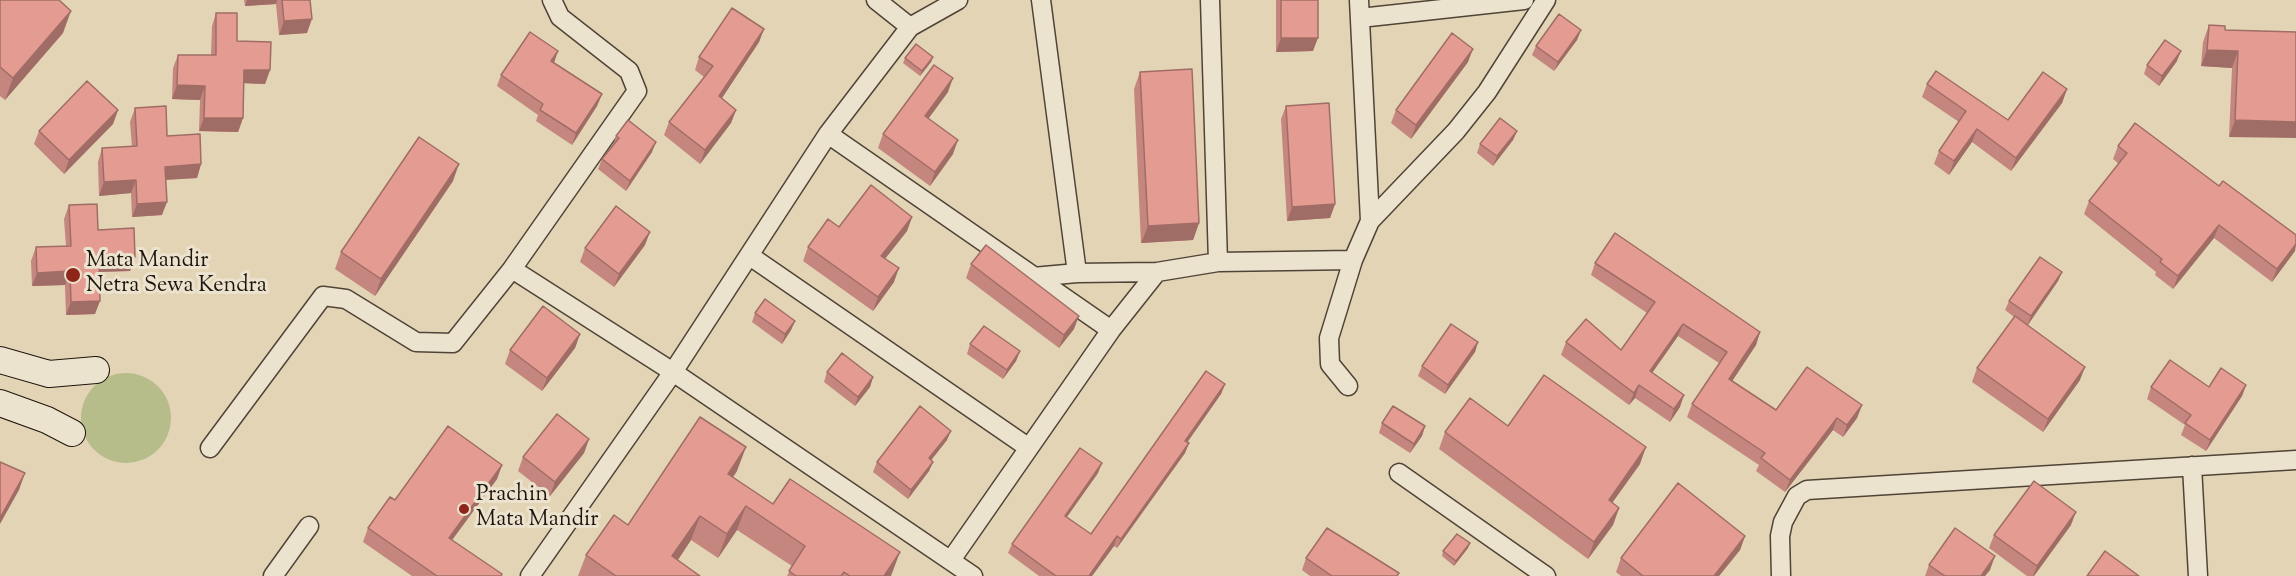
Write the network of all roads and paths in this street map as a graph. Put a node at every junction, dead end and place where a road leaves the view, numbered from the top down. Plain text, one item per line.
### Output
1 (552, 0) edge
2 (876, 0) edge
3 (958, 0) edge
4 (1041, 0) edge
5 (1210, 0) edge
6 (1524, 0) edge
7 (1546, 0) edge
8 (1359, 9) edge
9 (910, 27) junction
10 (828, 134) junction
11 (1370, 221) junction
12 (750, 256) junction
13 (1353, 260) junction
14 (1218, 262) junction
15 (512, 269) junction
16 (1157, 272) junction
17 (1077, 273) junction
18 (1033, 278) junction
19 (1111, 330) junction
20 (0, 360) edge
21 (96, 370) dead end
22 (673, 372) junction
23 (1348, 386) dead end
24 (0, 403) edge
25 (72, 434) dead end
26 (210, 448) dead end
27 (1029, 448) junction
28 (2296, 460) edge
29 (2192, 466) junction
30 (1399, 473) dead end
31 (309, 526) dead end
32 (951, 560) junction
33 (273, 576) edge
34 (530, 576) edge
35 (973, 576) edge
36 (1546, 576) edge
37 (1781, 576) edge
38 (2198, 576) edge

1 - 15 street
2 - 9 street
3 - 9 street
4 - 17 street
5 - 14 street
6 - 8 street
7 - 11 street
8 - 11 street
9 - 10 street
10 - 12 street
10 - 18 street
11 - 13 street
12 - 22 street
12 - 27 street
13 - 14 street
13 - 23 street
14 - 16 street
15 - 22 street
15 - 26 street
16 - 17 street
16 - 19 street
17 - 18 street
18 - 19 street
19 - 27 street
20 - 21 main road
22 - 32 street
22 - 34 street
24 - 25 main road
27 - 32 street
28 - 29 street
29 - 37 street
29 - 38 street
30 - 36 street
31 - 33 street
32 - 35 street

